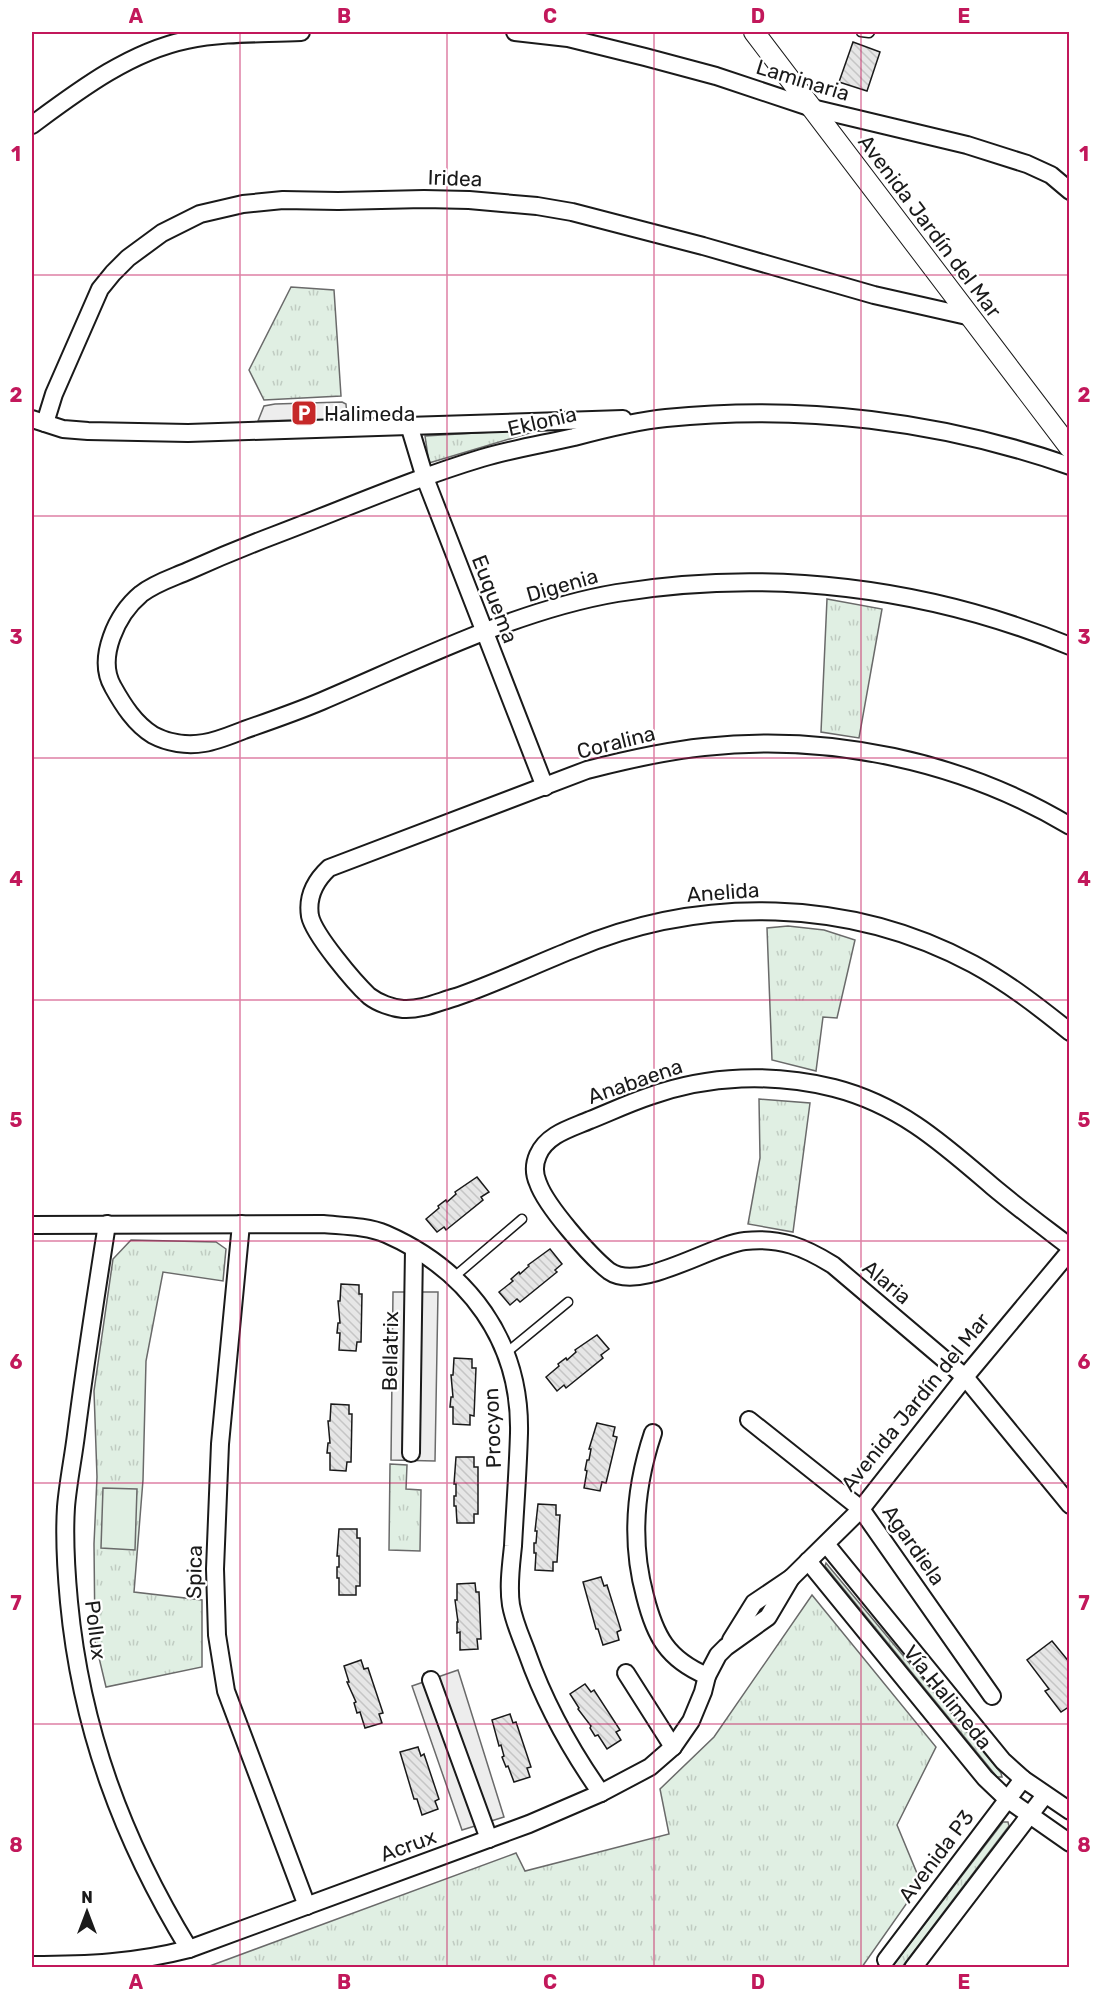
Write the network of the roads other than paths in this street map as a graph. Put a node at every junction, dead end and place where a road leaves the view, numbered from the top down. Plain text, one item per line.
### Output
1 (301, 32) edge
2 (515, 32) edge
3 (754, 32) edge
4 (861, 32) edge
5 (870, 32) edge
6 (812, 108) junction
7 (32, 125) edge
8 (1070, 191) edge
9 (967, 316) junction
10 (660, 419) junction
11 (38, 421) edge
12 (409, 425) junction
13 (1070, 448) edge
14 (1070, 466) edge
15 (425, 478) junction
16 (484, 633) junction
17 (1070, 646) edge
18 (108, 681) joint
19 (545, 787) junction
20 (1070, 826) edge
21 (369, 996) joint
22 (1070, 1032) edge
23 (522, 1219) dead end
24 (107, 1224) junction
25 (241, 1224) junction
26 (32, 1225) edge
27 (414, 1249) junction
28 (1070, 1249) edge
29 (612, 1273) joint
30 (454, 1277) junction
31 (567, 1302) dead end
32 (506, 1353) junction
33 (965, 1377) junction
34 (749, 1420) dead end
35 (653, 1433) dead end
36 (411, 1453) dead end
37 (1070, 1505) edge
38 (861, 1509) junction
39 (826, 1544) junction
40 (808, 1561) junction
41 (791, 1578) joint
42 (626, 1673) dead end
43 (706, 1676) junction
44 (431, 1680) dead end
45 (992, 1696) dead end
46 (673, 1747) junction
47 (1023, 1779) junction
48 (601, 1793) junction
49 (1045, 1795) junction
50 (1007, 1799) junction
51 (1070, 1811) edge
52 (1029, 1816) junction
53 (489, 1839) junction
54 (1070, 1843) edge
55 (307, 1906) junction
56 (189, 1949) junction
57 (886, 1960) dead end
58 (32, 1965) edge
59 (913, 1968) edge

1 - 7 street
2 - 6 street, Laminaria
3 - 6 street, Avenida Jardín del Mar
4 - 5 lane
6 - 8 street, Laminaria
6 - 9 street, Avenida Jardín del Mar
9 - 11 street, Iridea
9 - 13 street, Avenida Jardín del Mar
10 - 12 street
10 - 14 street, Eklonia
10 - 15 street, Eklonia
11 - 12 street
12 - 15 street, Euquema
15 - 16 street, Euquema
15 - 18 street, Eklonia
16 - 17 street, Digenia
16 - 18 street, Digenia
16 - 19 street, Euquema
19 - 20 street, Coralina
19 - 21 street, Coralina
21 - 22 street, Anelida
23 - 30 lane
24 - 25 street, Procyon
24 - 26 street, Procyon
24 - 56 street, Pollux
25 - 27 street, Procyon
25 - 55 street, Spica
27 - 30 street, Procyon
27 - 36 street, Bellatrix
28 - 29 street, Anabaena
28 - 33 street, Avenida Jardín del Mar
29 - 33 street, Alaria
30 - 32 street, Procyon
31 - 32 lane
32 - 48 street, Procyon
33 - 37 street, Alaria
33 - 38 street, Avenida Jardín del Mar
34 - 38 street, Agardiela
35 - 43 street
38 - 39 street, Avenida Jardín del Mar
38 - 45 street, Agardiela
39 - 40 street, Avenida Jardín del Mar
39 - 47 street, Vía Halimeda
40 - 41 street, Avenida Jardín del Mar
40 - 50 street, Vía Halimeda
41 - 43 street, Acrux
42 - 46 street
43 - 46 street, Acrux
44 - 53 street
46 - 48 street, Acrux
47 - 49 street, Vía Halimeda
47 - 50 street, Avenida P3
48 - 53 street, Acrux
49 - 51 street, Vía Halimeda
49 - 52 street
50 - 52 street, Vía Halimeda
50 - 57 street, Avenida P3
52 - 54 street, Vía Halimeda
52 - 59 street
53 - 55 street, Acrux
55 - 56 street, Acrux
56 - 58 street, Acrux

